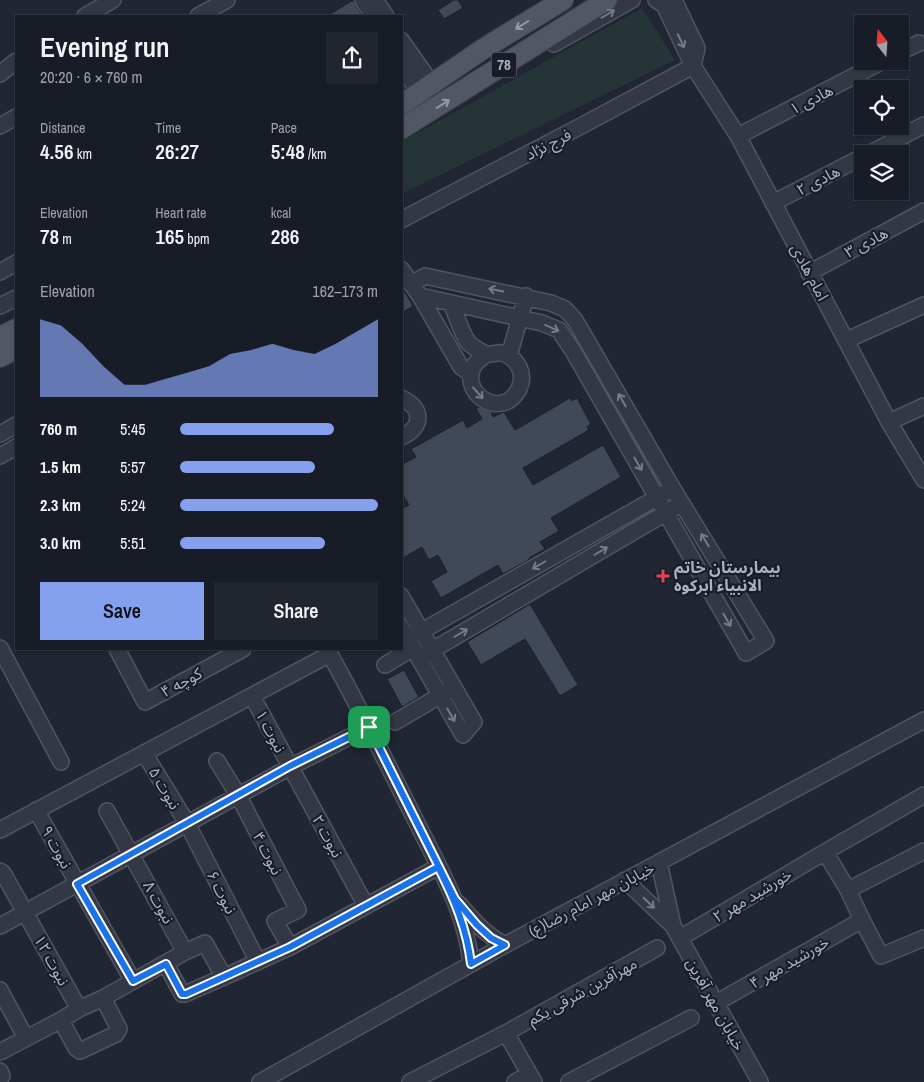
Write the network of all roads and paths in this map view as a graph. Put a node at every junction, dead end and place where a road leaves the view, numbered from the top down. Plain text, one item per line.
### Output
1 (113, 0) edge
2 (226, 0) edge
3 (363, 0) edge
4 (376, 0) edge
5 (563, 0) edge
6 (607, 0) edge
7 (632, 0) edge
8 (656, 0) edge
9 (674, 0) edge
10 (87, 15) edge
11 (200, 15) edge
12 (371, 15) edge
13 (385, 15) edge
14 (919, 43) dead end
15 (403, 44) edge
16 (909, 48) edge
17 (15, 62) edge
18 (403, 66) edge
19 (693, 66) junction
20 (502, 67) junction
21 (866, 70) edge
22 (0, 74) edge
23 (425, 88) junction
24 (403, 103) edge
25 (15, 118) edge
26 (924, 125) edge
27 (0, 126) edge
28 (403, 128) edge
29 (738, 136) junction
30 (886, 145) edge
31 (854, 161) edge
32 (773, 203) junction
33 (924, 211) edge
34 (403, 219) edge
35 (15, 264) edge
36 (0, 272) edge
37 (403, 272) edge
38 (809, 273) junction
39 (416, 290) junction
40 (526, 296) junction
41 (15, 298) edge
42 (451, 303) junction
43 (924, 305) edge
44 (0, 306) edge
45 (519, 318) junction
46 (15, 330) edge
47 (0, 337) edge
48 (847, 340) junction
49 (15, 350) edge
50 (487, 354) junction
51 (509, 356) junction
52 (0, 357) edge
53 (471, 374) junction
54 (403, 399) edge
55 (924, 406) edge
56 (889, 422) junction
57 (15, 426) edge
58 (0, 434) edge
59 (403, 437) edge
60 (15, 448) edge
61 (0, 456) edge
62 (919, 460) edge
63 (924, 480) edge
64 (673, 489) junction
65 (657, 498) junction
66 (682, 503) junction
67 (666, 513) junction
68 (403, 604) edge
69 (413, 641) edge
70 (0, 648) edge
71 (118, 650) edge
72 (241, 650) edge
73 (402, 650) edge
74 (403, 650) edge
75 (432, 650) junction
76 (328, 652) edge
77 (385, 665) dead end
78 (454, 687) junction
79 (440, 695) junction
80 (252, 696) junction
81 (924, 720) edge
82 (395, 722) dead end
83 (369, 727) junction
84 (144, 753) junction
85 (217, 761) dead end
86 (61, 762) dead end
87 (290, 766) junction
88 (238, 795) junction
89 (924, 795) edge
90 (36, 810) junction
91 (107, 811) dead end
92 (187, 823) junction
93 (0, 830) edge
94 (924, 850) edge
95 (825, 852) junction
96 (132, 853) junction
97 (659, 862) junction
98 (438, 867) junction
99 (0, 871) edge
100 (626, 880) junction
101 (77, 884) junction
102 (848, 890) junction
103 (455, 899) junction
104 (366, 906) junction
105 (26, 912) junction
106 (862, 920) junction
107 (0, 926) edge
108 (676, 932) junction
109 (924, 938) edge
110 (505, 945) junction
111 (290, 947) junction
112 (657, 948) dead end
113 (185, 952) junction
114 (258, 962) junction
115 (166, 964) junction
116 (471, 964) junction
117 (224, 977) junction
118 (133, 981) junction
119 (0, 990) edge
120 (103, 998) junction
121 (716, 1003) junction
122 (79, 1009) junction
123 (691, 1018) dead end
124 (61, 1020) junction
125 (506, 1033) junction
126 (26, 1038) junction
127 (0, 1052) edge
128 (0, 1071) edge
129 (532, 1078) edge
130 (0, 1079) edge
131 (753, 1080) edge
132 (260, 1082) edge
133 (410, 1082) edge
134 (515, 1082) edge
135 (569, 1082) edge

1 - 10 street
2 - 11 street
3 - 12 street
4 - 13 street
5 -> 23 main road, 78
6 - 20 main road, 78
20 -> 7 street
8 -> 19 street, امام هادی
9 - 19 street
14 - 16 street
15 - 23 street
17 - 22 street
18 - 23 street
19 - 29 street, امام هادی
19 - 34 street, فرج نژاد
28 -> 20 main road, 78
21 - 29 street, هادی ۱
23 - 24 main road, 78
25 - 27 street
26 - 30 street
29 - 32 street, امام هادی
31 - 32 street, هادی ۲
32 - 38 street, امام هادی
33 - 38 street, هادی ۳
35 - 36 street
37 - 39 street
38 - 48 street, امام هادی
40 -> 39 street
39 - 42 street
39 - 53 street
40 - 45 street
64 -> 40 street
41 - 44 street
42 - 45 street
42 - 50 street
43 - 48 street
45 - 51 street
45 -> 65 street
46 - 47 main road
48 - 56 street, امام هادی
49 - 52 main road
50 - 51 street
50 - 53 street
53 -> 51 street
54 - 59 street
55 - 56 street
56 - 62 street, امام هادی
57 - 58 street
60 - 61 street
62 - 63 street, امام هادی
64 - 65 street
64 - 66 street
65 - 67 street
65 -> 69 street
66 - 67 street
67 -> 66 street
75 -> 67 street
68 - 69 street
69 - 74 street
69 - 75 street
69 - 75 street
69 - 79 street
70 - 86 street
71 - 72 street, کوچه ۴
73 - 77 street
75 - 78 street
76 - 80 street
76 - 83 street
78 - 79 street
79 -> 78 street
79 - 82 street
80 - 84 street
80 - 87 street, نبوت ۱
81 - 97 street, خیابان مهر امام رضا(ع)
83 - 87 street
83 - 98 street
84 - 90 street
84 - 92 street, نبوت ۵
85 - 88 street, نبوت ۴
87 - 88 street
87 - 104 street, نبوت ۲
88 - 92 street
88 - 111 street, نبوت ۴
89 - 95 street, خورشید مهر ۲
90 - 93 street
90 - 101 street, نبوت ۹
91 - 96 street, نبوت ۸
92 - 96 street
92 - 114 street, نبوت ۶
94 - 102 street
95 - 102 street
95 - 108 street, خورشید مهر ۲
96 - 101 street
96 - 113 street, نبوت ۸
97 - 100 street, خیابان مهر امام رضا(ع)
97 - 108 street, خیابان مهر آفرین
98 - 103 street
98 - 104 street
99 - 105 street, نبوت ۱۲
100 -> 108 street, خیابان مهر آفرین
100 - 110 street, خیابان مهر امام رضا(ع)
101 - 105 street
101 - 118 street, نبوت ۹
102 - 106 street
103 - 110 street
103 - 116 street
104 - 111 street
105 - 107 street
105 - 122 street, نبوت ۱۲
106 - 109 street
106 - 121 street, خورشید مهر ۴
108 - 121 street, خیابان مهر آفرین
110 - 116 street, خیابان مهر امام رضا(ع)
111 - 114 street
112 - 125 street, مهرآفرین شرقی یکم
113 - 115 street
113 - 117 street
114 - 117 street
115 - 117 street
115 - 118 street
116 - 132 street, خیابان مهر امام رضا(ع)
118 - 120 street
119 - 126 street
120 - 122 street
120 - 124 street
121 - 131 street, خیابان مهر آفرین
122 - 124 street
123 - 135 street
124 - 126 street
125 - 129 street
125 - 133 street, مهرآفرین شرقی یکم
126 - 127 street
128 - 130 street
129 - 134 street

